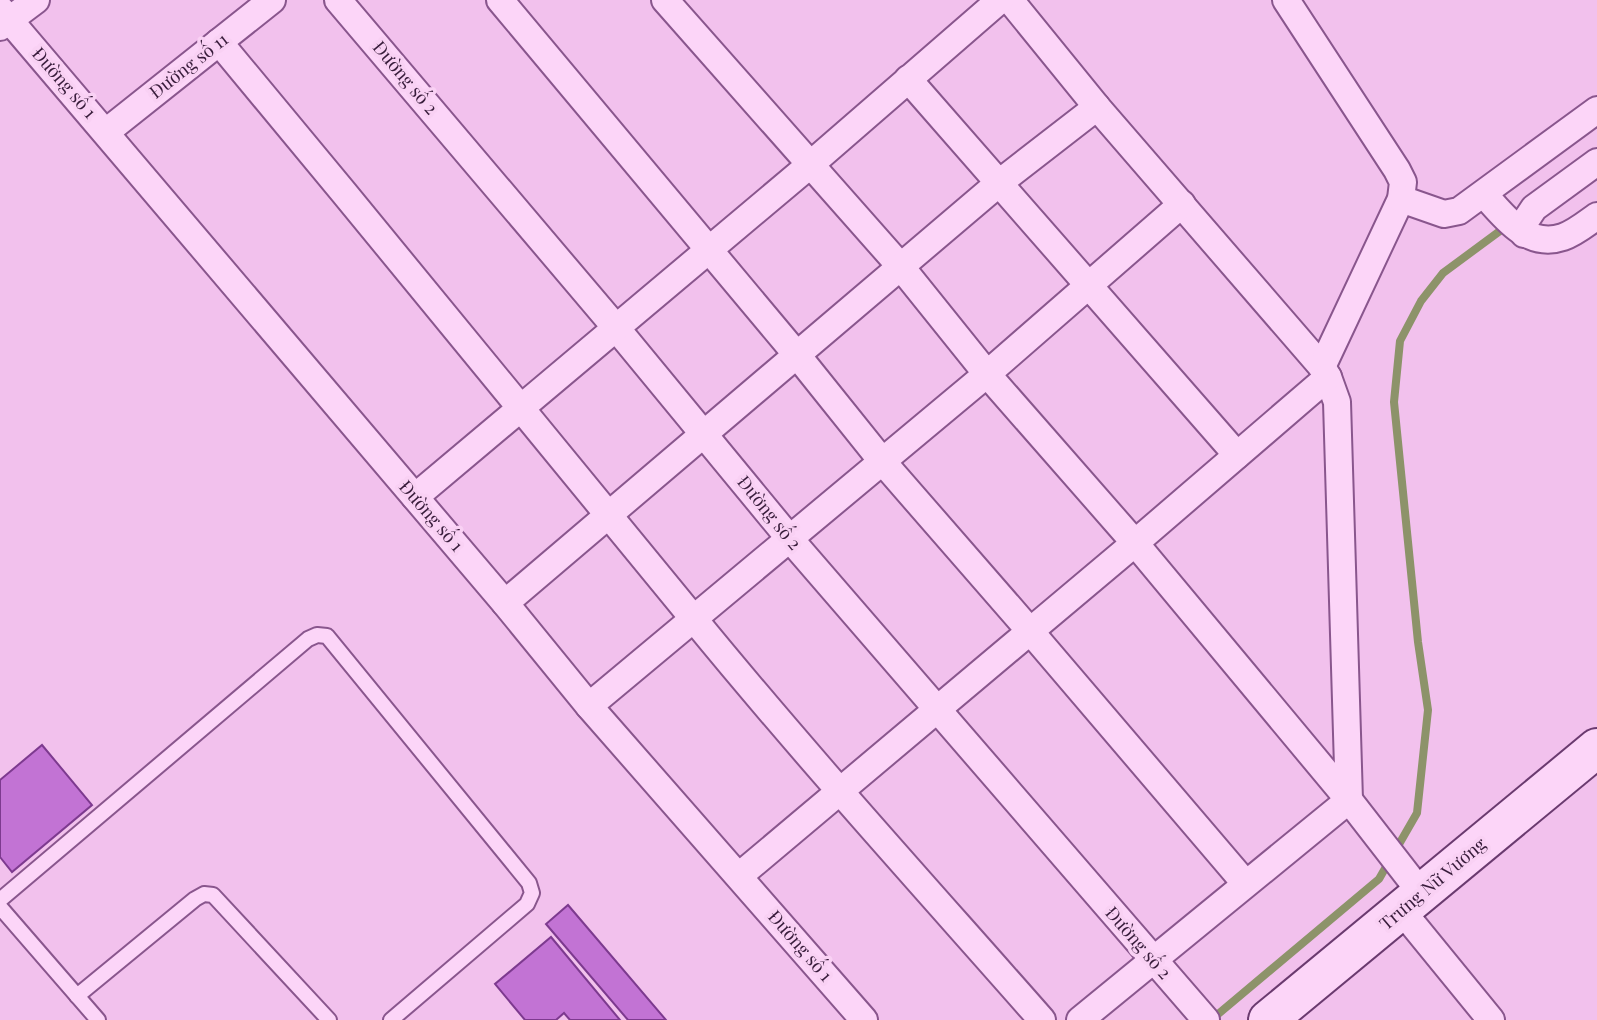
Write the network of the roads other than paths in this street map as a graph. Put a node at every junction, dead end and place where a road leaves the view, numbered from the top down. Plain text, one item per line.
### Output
1 (36, 0) edge
2 (272, 0) edge
3 (338, 0) edge
4 (500, 0) edge
5 (665, 0) edge
6 (1000, 0) edge
7 (1010, 0) edge
8 (1286, 0) edge
9 (3, 19) edge
10 (219, 42) junction
11 (908, 79) junction
12 (1097, 107) junction
13 (1597, 110) edge
14 (106, 132) junction
15 (1597, 162) edge
16 (811, 164) junction
17 (999, 183) junction
18 (1401, 200) junction
19 (1182, 204) junction
20 (1504, 216) junction
21 (1597, 216) edge
22 (709, 250) junction
23 (901, 267) junction
24 (1087, 286) junction
25 (617, 328) junction
26 (797, 355) junction
27 (1325, 372) junction
28 (987, 374) junction
29 (522, 408) junction
30 (705, 434) junction
31 (1237, 456) junction
32 (882, 461) junction
33 (415, 497) junction
34 (610, 514) junction
35 (790, 539) junction
36 (1135, 543) junction
37 (505, 603) junction
38 (694, 619) junction
39 (1030, 631) junction
40 (589, 706) junction
41 (936, 709) junction
42 (1593, 759) edge
43 (841, 791) junction
44 (1349, 800) junction
45 (739, 876) junction
46 (1245, 883) junction
47 (1410, 893) junction
48 (0, 900) edge
49 (0, 907) edge
50 (1152, 959) junction
51 (77, 996) junction
52 (1199, 1011) edge
53 (98, 1020) edge
54 (329, 1020) edge
55 (391, 1020) edge
56 (864, 1020) edge
57 (1042, 1020) edge
58 (1080, 1020) edge
59 (1268, 1020) edge
60 (1491, 1020) edge

1 - 9 street
2 - 10 street, Đường số 11
3 - 25 street, Đường số 2
4 - 22 street
5 - 16 street
6 - 11 street
7 - 12 street
8 - 18 street
9 - 14 street, Đường số 1
10 - 14 street, Đường số 11
10 - 29 street
11 - 16 street
11 - 17 street
12 - 17 street
12 - 19 street
13 - 20 street
14 - 33 street, Đường số 1
15 - 20 street
16 - 22 street
16 - 23 street
17 - 23 street
17 - 24 street
18 - 20 street
18 - 27 street
19 - 24 street
19 - 27 street
20 - 21 street
22 - 25 street
22 - 26 street
23 - 26 street
23 - 28 street
24 - 28 street
24 - 31 street
25 - 29 street
25 - 30 street, Đường số 2
26 - 30 street
26 - 32 street
27 - 31 street
27 - 44 street
28 - 32 street
28 - 36 street
29 - 33 street
29 - 34 street
30 - 34 street
30 - 35 street, Đường số 2
31 - 36 street
32 - 35 street
32 - 39 street
33 - 37 street, Đường số 1
34 - 37 street
34 - 38 street
35 - 38 street
35 - 41 street, Đường số 2
36 - 39 street
36 - 44 street
37 - 40 street, Đường số 1
38 - 40 street
38 - 43 street
39 - 41 street
39 - 46 street
40 - 45 street, Đường số 1
41 - 43 street
41 - 50 street, Đường số 2
42 - 47 street, Trưng Nữ Vương
43 - 45 street
43 - 57 street
44 - 46 street
44 - 47 street
45 - 56 street, Đường số 1
46 - 50 street
47 - 59 street, Trưng Nữ Vương
47 - 60 street
48 - 55 lane
49 - 51 lane
50 - 52 street, Đường số 2
50 - 58 street
51 - 53 lane
51 - 54 lane

